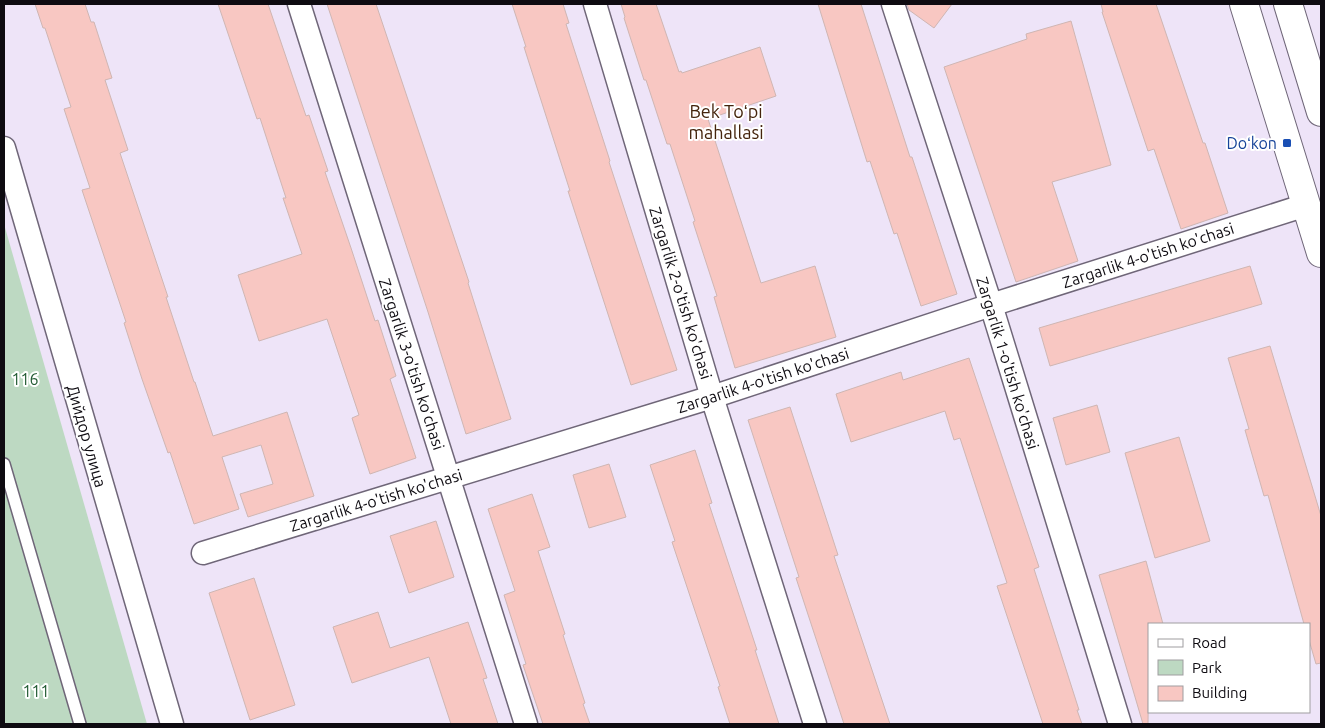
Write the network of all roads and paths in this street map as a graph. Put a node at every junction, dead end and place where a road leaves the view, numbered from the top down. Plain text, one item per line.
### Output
1 (298, 4) edge
2 (595, 4) edge
3 (893, 4) edge
4 (1244, 4) edge
5 (1294, 11) edge
6 (1321, 112) edge
7 (4, 148) edge
8 (1314, 202) edge
9 (1321, 253) edge
10 (991, 305) junction
11 (712, 397) junction
12 (4, 464) edge
13 (448, 478) junction
14 (202, 553) dead end
15 (80, 724) edge
16 (172, 724) edge
17 (526, 724) edge
18 (815, 724) edge
19 (1120, 724) edge

1 - 13 street, Zargarlik 3-o'tish ko'chasi
2 - 11 street, Zargarlik 2-o'tish ko'chasi
3 - 10 street, Zargarlik 1-o'tish ko'chasi
4 - 8 main road
5 - 6 main road
7 - 16 street, Дийдор улица
8 - 9 main road
8 - 10 street, Zargarlik 4-o'tish ko'chasi
10 - 11 street, Zargarlik 4-o'tish ko'chasi
10 - 19 street, Zargarlik 1-o'tish ko'chasi
11 - 13 street, Zargarlik 4-o'tish ko'chasi
11 - 18 street, Zargarlik 2-o'tish ko'chasi
12 - 15 lane
13 - 14 street, Zargarlik 4-o'tish ko'chasi
13 - 17 street, Zargarlik 3-o'tish ko'chasi

